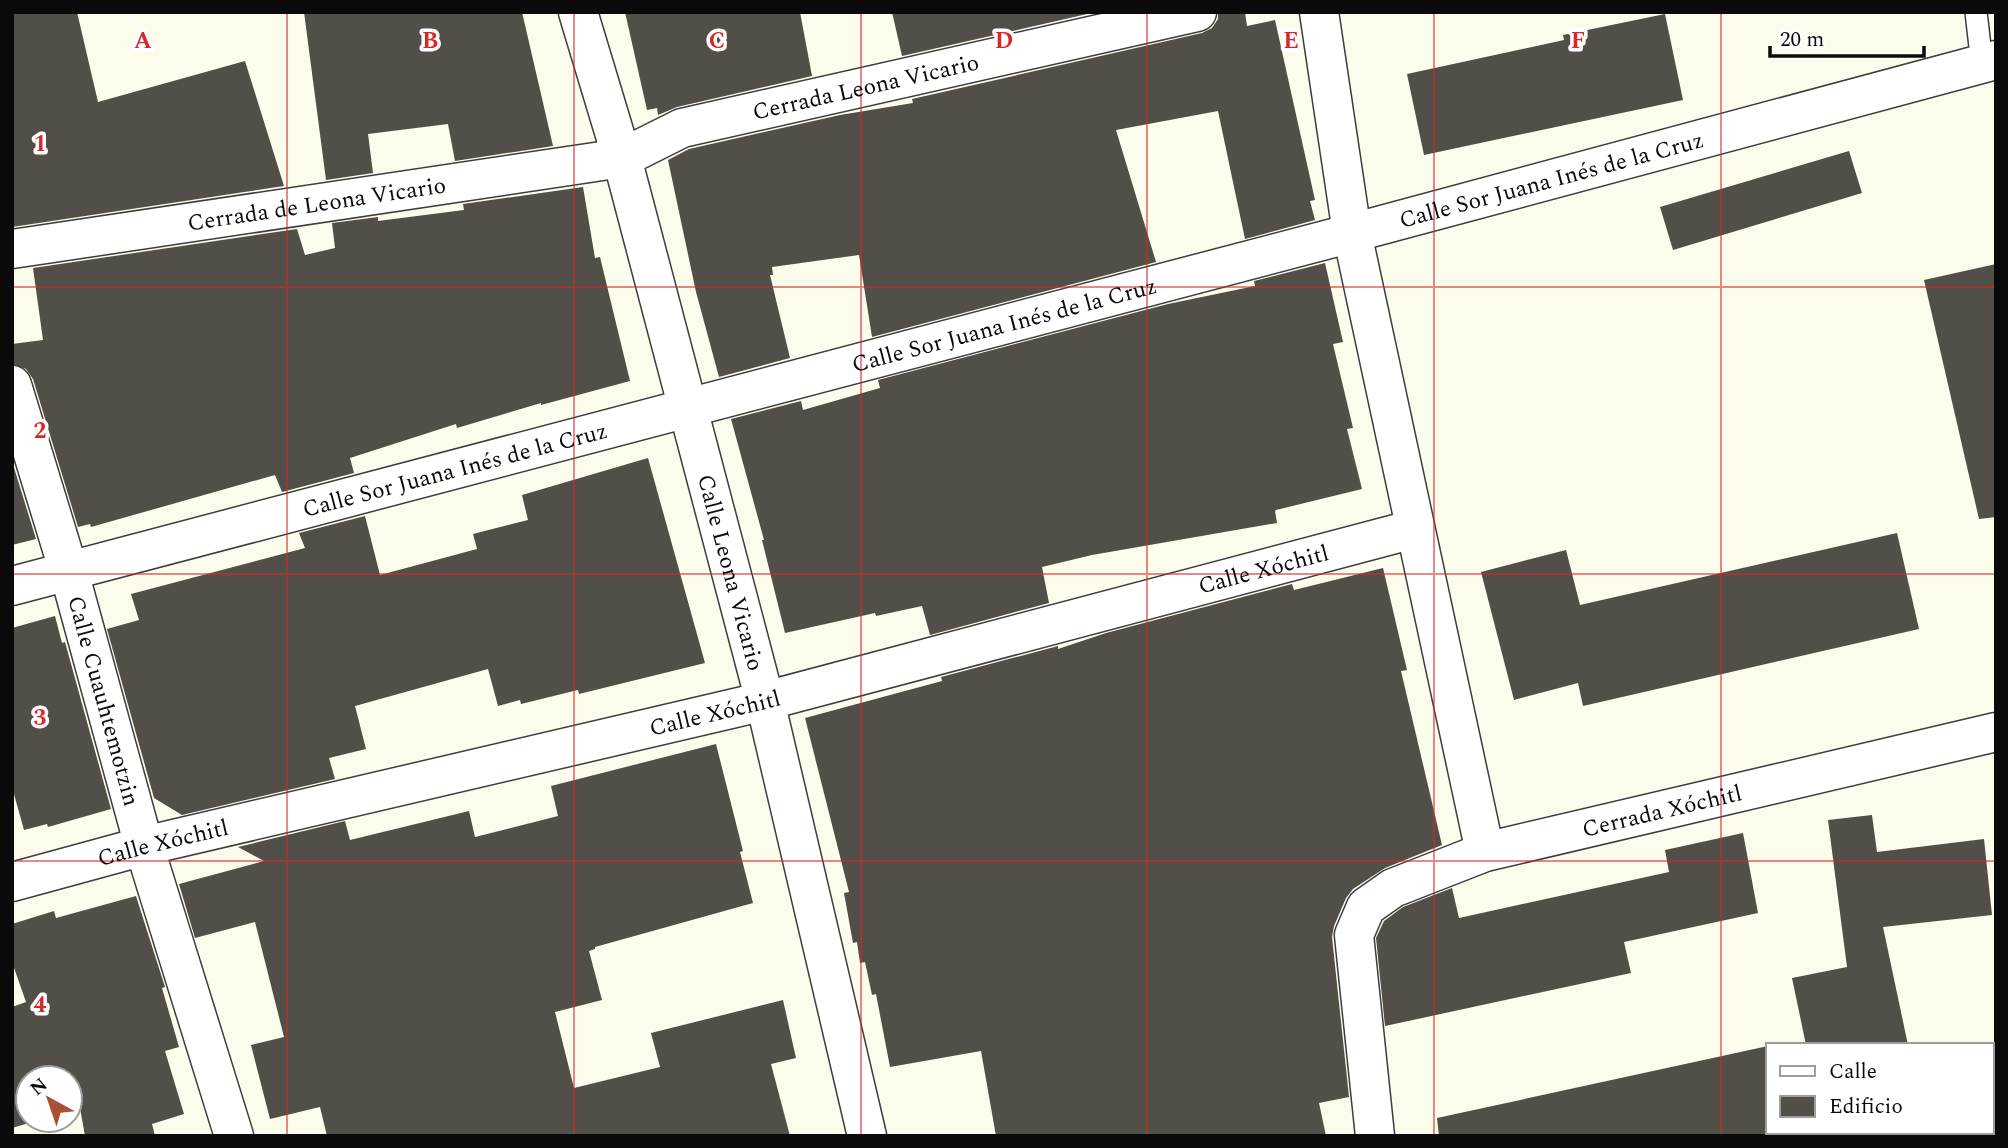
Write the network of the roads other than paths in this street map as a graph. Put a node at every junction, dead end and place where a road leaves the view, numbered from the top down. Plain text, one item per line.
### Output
1 (578, 12) edge
2 (1197, 12) edge
3 (1319, 12) edge
4 (1976, 12) edge
5 (1989, 62) edge
6 (622, 158) junction
7 (1352, 233) junction
8 (12, 249) edge
9 (12, 385) edge
10 (687, 408) junction
11 (1414, 529) junction
12 (69, 572) junction
13 (12, 586) edge
14 (765, 701) junction
15 (1996, 732) edge
16 (144, 846) junction
17 (1485, 852) junction
18 (12, 882) edge
19 (234, 1136) edge
20 (867, 1136) edge
21 (1375, 1136) edge

1 - 6 street, Calle Leona Vicario
2 - 6 street, Cerrada Leona Vicario
3 - 7 street
4 - 5 lane
5 - 7 street, Calle Sor Juana Inés de la Cruz
6 - 8 street, Cerrada de Leona Vicario
6 - 10 street, Calle Leona Vicario
7 - 10 street, Calle Sor Juana Inés de la Cruz
7 - 11 street
9 - 12 street, Calle Cuauhtemotzin
10 - 12 street, Calle Sor Juana Inés de la Cruz
10 - 14 street, Calle Leona Vicario
11 - 14 street, Calle Xóchitl
11 - 17 street
12 - 13 street, Calle Sor Juana Inés de la Cruz
12 - 16 street, Calle Cuauhtemotzin
14 - 16 street, Calle Xóchitl
14 - 20 street, Calle Leona Vicario
15 - 17 street, Cerrada Xóchitl
16 - 18 street, Calle Xóchitl
16 - 19 street, Calle Cuauhtemotzin
17 - 21 street, Cerrada Xóchitl

